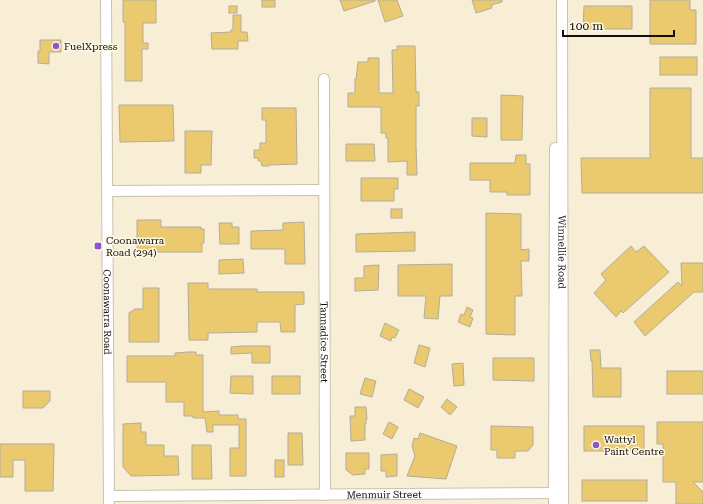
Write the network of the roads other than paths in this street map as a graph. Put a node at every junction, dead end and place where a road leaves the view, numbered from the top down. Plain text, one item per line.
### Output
1 (106, 0) edge
2 (555, 0) edge
3 (562, 0) edge
4 (324, 79) dead end
5 (324, 190) junction
6 (107, 191) junction
7 (558, 493) junction
8 (325, 495) junction
9 (109, 500) edge
10 (554, 504) edge
11 (562, 504) edge

1 - 6 street, Coonawarra Road
2 - 7 street, Winnellie Road
3 - 7 street, Winnellie Road
4 - 5 street, Tannadice Street
5 - 6 street
5 - 8 street, Tannadice Street
6 - 9 street, Coonawarra Road
7 - 8 street, Menmuir Street
7 - 10 street, Winnellie Road
7 - 11 street, Winnellie Road
8 - 9 street, Menmuir Street

